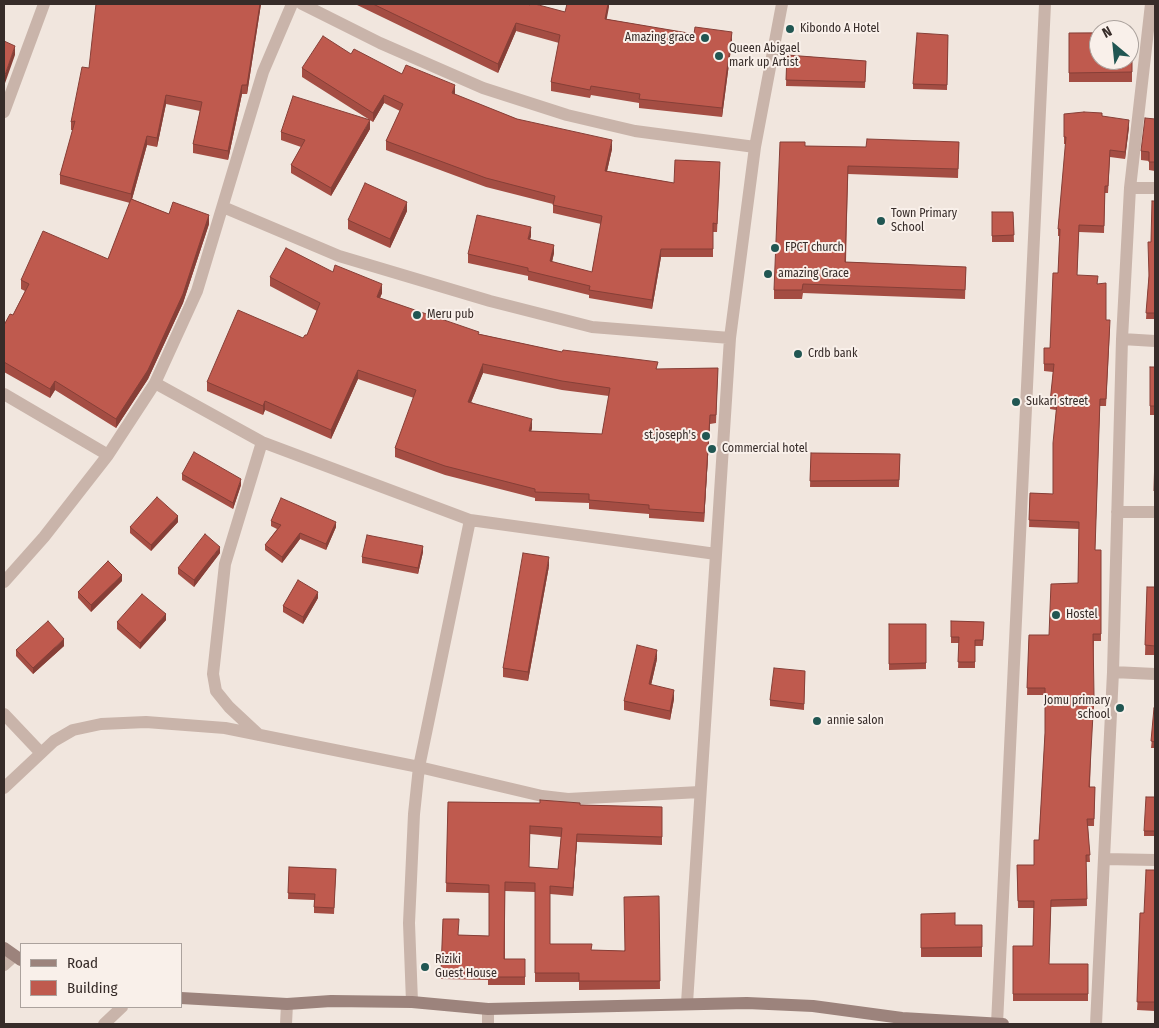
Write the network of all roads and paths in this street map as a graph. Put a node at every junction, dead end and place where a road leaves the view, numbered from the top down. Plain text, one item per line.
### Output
1 (44, 4) edge
2 (292, 4) edge
3 (302, 4) edge
4 (782, 4) edge
5 (1044, 4) edge
6 (1151, 4) edge
7 (4, 112) edge
8 (755, 147) junction
9 (1130, 188) junction
10 (1155, 188) edge
11 (223, 208) junction
12 (730, 338) junction
13 (1122, 339) junction
14 (1155, 341) edge
15 (155, 383) junction
16 (4, 394) edge
17 (262, 442) junction
18 (108, 455) junction
19 (1117, 512) junction
20 (1155, 512) edge
21 (470, 520) junction
22 (716, 554) junction
23 (4, 582) edge
24 (1113, 672) junction
25 (1155, 674) edge
26 (4, 714) edge
27 (261, 737) junction
28 (41, 754) junction
29 (419, 767) junction
30 (4, 788) edge
31 (700, 792) junction
32 (1105, 859) junction
33 (1155, 860) edge
34 (4, 948) edge
35 (18, 958) edge
36 (4, 965) edge
37 (182, 998) edge
38 (412, 1002) junction
39 (687, 1003) junction
40 (287, 1004) junction
41 (121, 1008) edge
42 (488, 1009) junction
43 (903, 1021) edge
44 (104, 1024) edge
45 (286, 1024) edge
46 (488, 1024) edge
47 (997, 1024) edge
48 (1003, 1024) edge
49 (1096, 1024) edge

1 - 7 street
2 - 11 street
3 - 8 street
4 - 8 street
5 - 47 street
6 - 9 street
8 - 12 street
9 - 10 street
9 - 13 street
11 - 12 street
11 - 15 street
12 - 22 street
13 - 14 street
13 - 19 street
15 - 17 street
15 - 18 street
16 - 18 street
17 - 21 street
17 - 27 street
18 - 23 street
19 - 20 street
19 - 24 street
21 - 22 street
21 - 29 street
22 - 31 street
24 - 25 street
24 - 32 street
26 - 28 street
27 - 28 street
27 - 29 street
28 - 30 street
29 - 31 street
29 - 38 street
31 - 39 street
32 - 33 street
32 - 49 street
34 - 35 street
35 - 36 street
37 - 40 street
38 - 40 street
38 - 42 street
39 - 42 street
39 - 43 street
40 - 45 street
41 - 44 street
42 - 46 street
43 - 47 street
47 - 48 street

